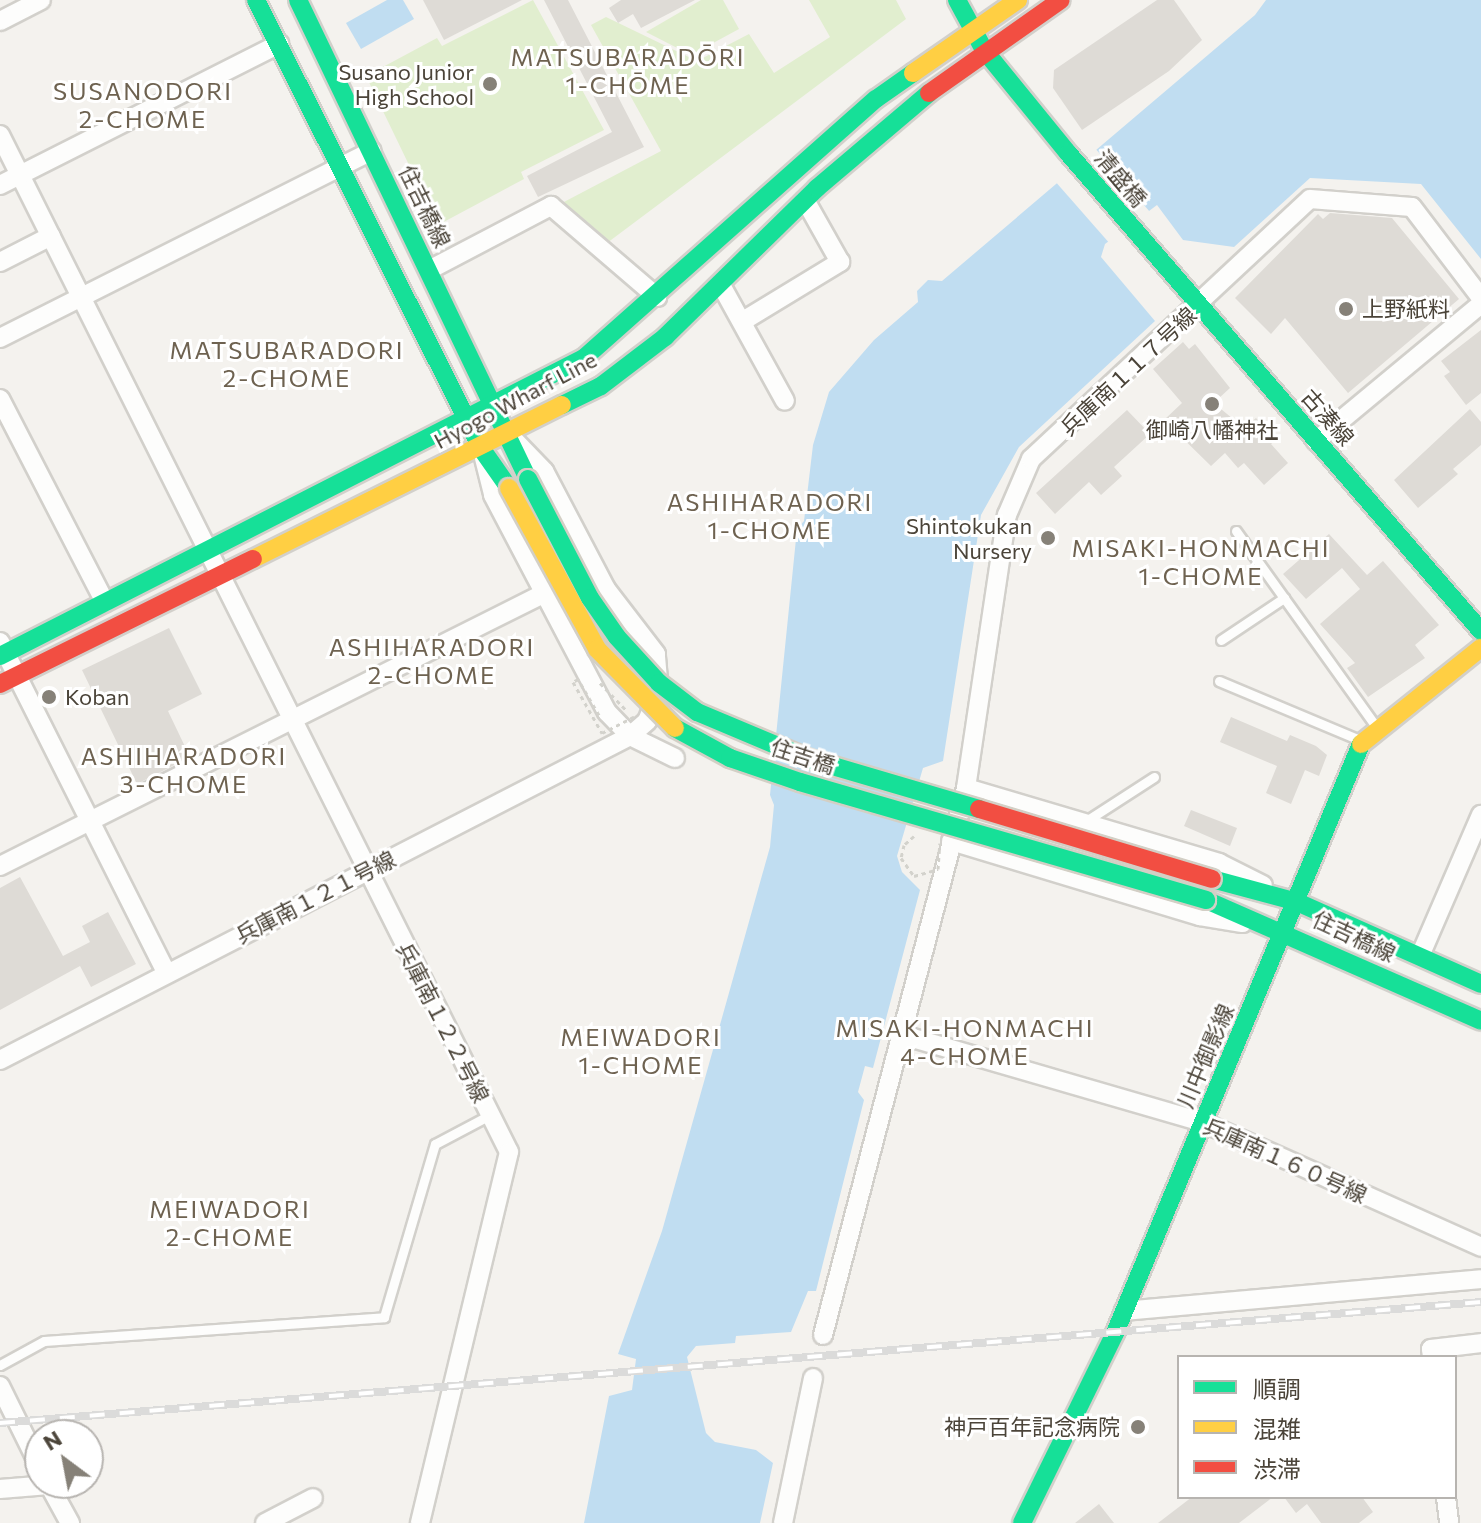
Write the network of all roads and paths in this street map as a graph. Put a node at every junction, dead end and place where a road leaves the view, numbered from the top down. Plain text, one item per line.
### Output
1 (41, 0) edge
2 (256, 0) edge
3 (298, 0) edge
4 (957, 0) edge
5 (1018, 0) edge
6 (1061, 0) edge
7 (0, 21) edge
8 (971, 31) junction
9 (279, 44) junction
10 (984, 50) junction
11 (0, 135) edge
12 (372, 151) junction
13 (340, 168) junction
14 (798, 168) junction
15 (21, 175) junction
16 (0, 185) edge
17 (811, 194) junction
18 (1137, 235) joint
19 (51, 236) junction
20 (697, 260) junction
21 (0, 262) edge
22 (429, 270) junction
23 (721, 285) junction
24 (81, 297) junction
25 (657, 297) junction
26 (1481, 301) edge
27 (1198, 306) junction
28 (743, 321) junction
29 (0, 338) edge
30 (0, 399) edge
31 (785, 401) dead end
32 (495, 407) junction
33 (468, 421) junction
34 (509, 434) junction
35 (1316, 441) junction
36 (481, 448) junction
37 (1236, 531) dead end
38 (206, 551) junction
39 (218, 575) junction
40 (543, 594) junction
41 (1284, 598) junction
42 (105, 602) junction
43 (1481, 631) edge
44 (1221, 640) dead end
45 (1481, 648) edge
46 (2, 650) edge
47 (8, 680) edge
48 (1219, 681) dead end
49 (599, 715) dead end
50 (634, 717) dead end
51 (291, 721) junction
52 (1378, 729) junction
53 (630, 736) junction
54 (1362, 741) junction
55 (675, 758) dead end
56 (1154, 777) dead end
57 (966, 788) junction
58 (1481, 815) edge
59 (90, 821) junction
60 (1083, 823) junction
61 (951, 841) junction
62 (0, 866) edge
63 (367, 871) junction
64 (1212, 879) joint
65 (1206, 900) joint
66 (1297, 902) junction
67 (1284, 931) junction
68 (1420, 956) junction
69 (166, 972) junction
70 (1481, 984) edge
71 (1481, 1021) edge
72 (899, 1034) junction
73 (0, 1060) edge
74 (490, 1115) junction
75 (1202, 1122) junction
76 (1481, 1247) edge
77 (1481, 1279) edge
78 (1124, 1311) junction
79 (823, 1335) dead end
80 (1481, 1343) edge
81 (1432, 1355) edge
82 (0, 1365) edge
83 (813, 1378) dead end
84 (0, 1386) edge
85 (24, 1434) edge
86 (24, 1486) edge
87 (0, 1489) edge
88 (313, 1498) dead end
89 (56, 1499) edge
90 (1446, 1499) edge
91 (70, 1523) edge
92 (265, 1523) edge
93 (420, 1523) edge
94 (783, 1523) edge
95 (1022, 1523) edge
96 (1449, 1523) edge

1 - 7 street
2 - 9 street
3 - 12 street, 住吉橋線
4 - 8 street, 清盛橋
5 - 8 street, Hyogo Wharf Line
6 - 10 street, Hyogo Wharf Line
8 - 10 street, 清盛橋
8 - 14 street, Hyogo Wharf Line
9 - 13 street
9 - 15 street
10 - 17 street, Hyogo Wharf Line
10 - 18 street, 清盛橋
11 - 15 street, 兵庫南１２２号線
12 - 13 street
12 - 22 street, 住吉橋線
13 - 24 street
13 - 33 street
14 - 17 street
14 - 20 street, Hyogo Wharf Line
15 - 16 street
15 - 19 street, 兵庫南１２２号線
17 - 23 street, Hyogo Wharf Line
17 - 28 street
18 - 27 street, 古湊線
19 - 21 street
19 - 24 street, 兵庫南１２２号線
20 - 23 street
20 - 25 street, Hyogo Wharf Line
22 - 25 street
22 - 32 street, 住吉橋線
23 - 28 street
23 - 34 street, Hyogo Wharf Line
24 - 29 street
24 - 38 street, 兵庫南１２２号線
25 - 32 street, Hyogo Wharf Line
26 - 27 street, 兵庫南１１７号線
26 - 35 street
27 - 35 street, 古湊線
27 - 57 street, 兵庫南１１７号線
28 - 31 street
30 - 42 street
32 - 33 street, Hyogo Wharf Line
32 - 34 street, 住吉橋線
33 - 36 street, 住吉橋
33 - 38 street, Hyogo Wharf Line
34 - 36 street, Hyogo Wharf Line
34 - 53 street
34 - 64 street, 住吉橋, bridge
35 - 43 street, 古湊線
36 - 39 street, Hyogo Wharf Line
36 - 40 street
36 - 65 street, 住吉橋, bridge
37 - 41 lane
38 - 39 street, 兵庫南１２２号線
38 - 42 street, Hyogo Wharf Line
39 - 47 street, Hyogo Wharf Line
39 - 51 street, 兵庫南１２２号線
40 - 51 street
40 - 53 street
41 - 44 lane
41 - 52 lane
42 - 46 street, Hyogo Wharf Line
45 - 52 street
46 - 47 street
47 - 59 street
48 - 54 lane
49 - 50 path, bridge
51 - 59 street
51 - 63 street, 兵庫南１２２号線
52 - 54 street
53 - 55 street
53 - 63 street, 兵庫南１２１号線
54 - 66 street, 川中御影線
56 - 60 lane
57 - 60 street
57 - 61 street, 兵庫南１１７号線
58 - 68 street
59 - 62 street
59 - 69 street
60 - 66 street
61 - 67 street
61 - 72 street, 兵庫南１１７号線
63 - 69 street, 兵庫南１２１号線
63 - 74 street, 兵庫南１２２号線
64 - 66 street, 住吉橋線
65 - 67 street, 住吉橋線
66 - 67 street, 川中御影線
66 - 68 street, 住吉橋線
67 - 71 street, 住吉橋線
67 - 75 street, 川中御影線
68 - 70 street, 住吉橋線
69 - 73 street, 兵庫南１２１号線
72 - 75 street, 兵庫南１６０号線
72 - 79 street, 兵庫南１１７号線
74 - 82 lane
74 - 93 street, 兵庫南１２２号線
75 - 76 street, 兵庫南１６０号線
75 - 78 street, 川中御影線
77 - 78 street
78 - 95 street, 川中御影線
80 - 81 street
83 - 94 street
84 - 85 street
86 - 87 street
88 - 92 street
89 - 91 street
90 - 96 street

